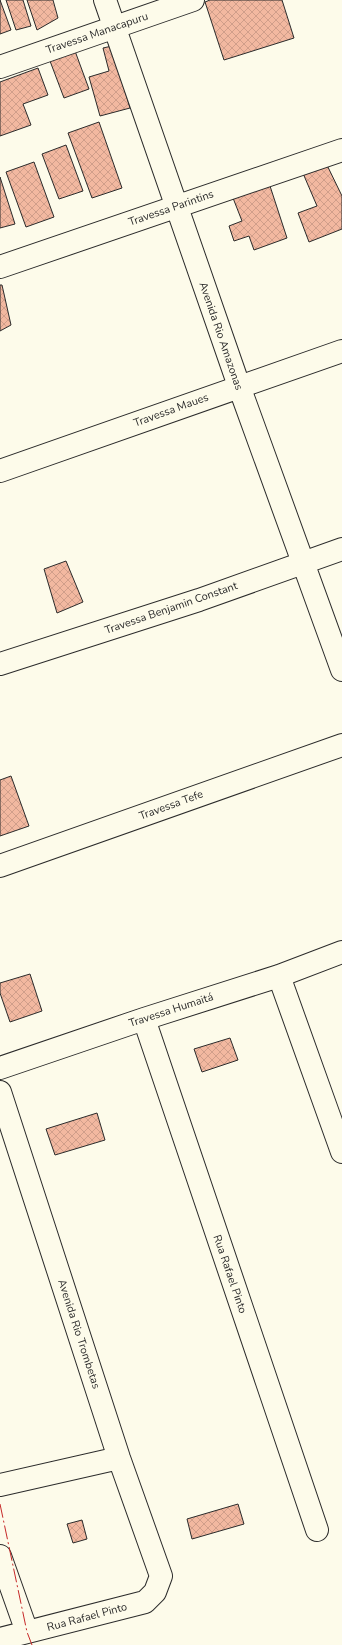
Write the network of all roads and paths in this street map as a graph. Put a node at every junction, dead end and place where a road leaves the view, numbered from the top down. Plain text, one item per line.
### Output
1 (105, 0) edge
2 (193, 0) edge
3 (114, 27) junction
4 (0, 67) edge
5 (342, 150) edge
6 (176, 207) junction
7 (0, 267) edge
8 (342, 350) edge
9 (239, 386) junction
10 (0, 471) edge
11 (342, 549) edge
12 (303, 563) junction
13 (0, 664) edge
14 (342, 670) edge
15 (342, 745) edge
16 (0, 866) edge
17 (342, 952) edge
18 (279, 976) junction
19 (144, 1018) junction
20 (0, 1068) edge
21 (0, 1092) edge
22 (342, 1152) edge
23 (119, 1458) junction
24 (0, 1485) edge
25 (317, 1530) dead end
26 (0, 1556) edge
27 (161, 1576) joint
28 (27, 1632) junction
29 (0, 1639) edge

1 - 3 street, Avenida Rio Amazonas
2 - 3 street, Travessa Manacapuru
3 - 4 street, Travessa Manacapuru
3 - 6 street, Avenida Rio Amazonas
5 - 6 street, Travessa Parintins
6 - 7 street, Travessa Parintins
6 - 9 street, Avenida Rio Amazonas
8 - 9 street, Travessa Maues
9 - 10 street, Travessa Maues
9 - 12 street, Avenida Rio Amazonas
11 - 12 street, Travessa Benjamin Constant
12 - 13 street, Travessa Benjamin Constant
12 - 14 street, Avenida Rio Amazonas
15 - 16 street, Travessa Tefe
17 - 18 street, Travessa Humaitá
18 - 19 street, Travessa Humaitá
18 - 22 street
19 - 20 street, Travessa Humaitá
19 - 25 street, Rua Rafael Pinto
21 - 23 street, Avenida Rio Trombetas
23 - 24 street
23 - 27 street, Avenida Rio Trombetas
26 - 28 street
27 - 28 street, Rua Rafael Pinto
28 - 29 street, Rua Rafael Pinto

